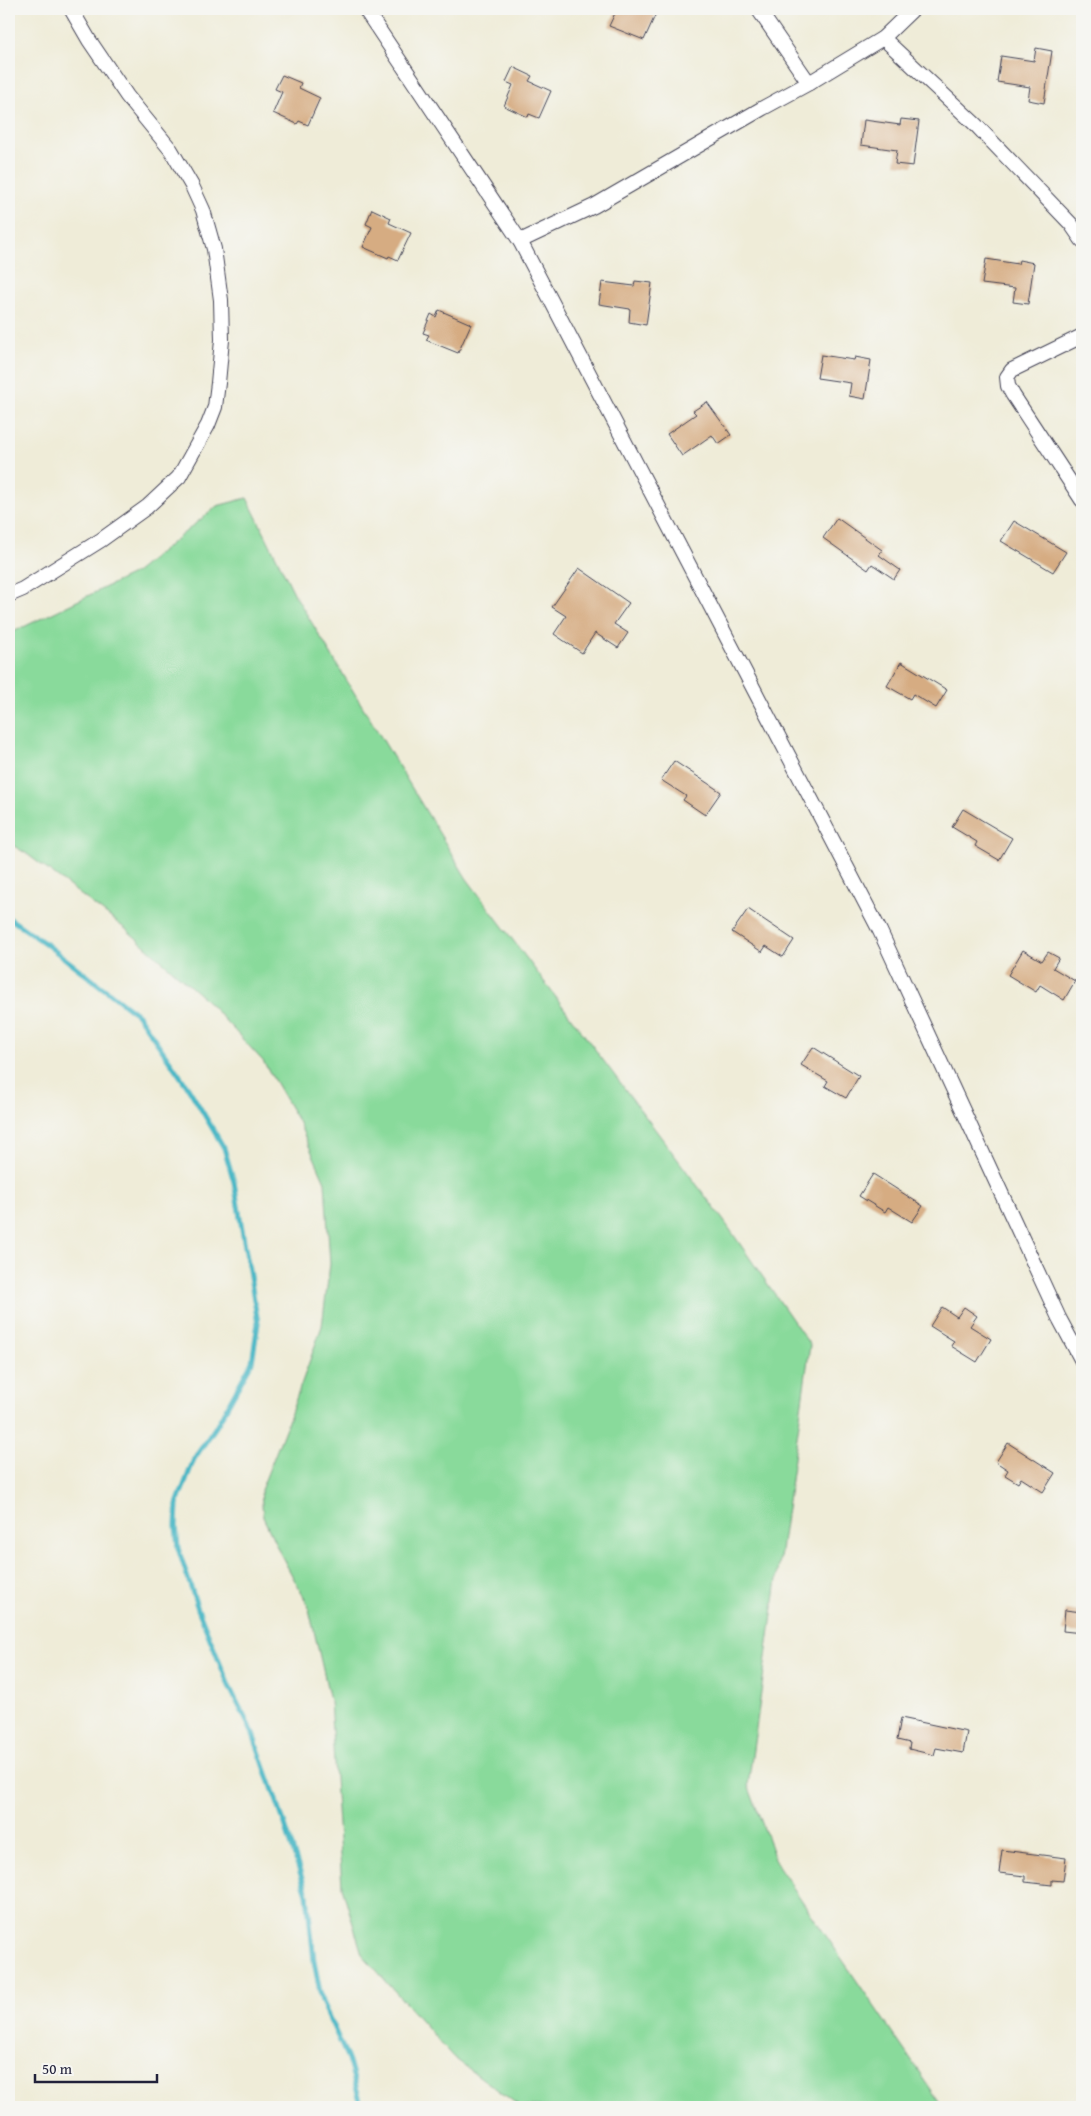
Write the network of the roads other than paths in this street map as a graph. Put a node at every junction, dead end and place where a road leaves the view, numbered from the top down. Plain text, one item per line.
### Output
1 (71, 9) edge
2 (365, 9) edge
3 (758, 9) edge
4 (913, 9) edge
5 (883, 38) junction
6 (809, 83) junction
7 (1082, 240) edge
8 (520, 241) junction
9 (1082, 336) edge
10 (1082, 500) edge
11 (9, 596) edge
12 (1082, 1361) edge

1 - 11 street
2 - 8 street
3 - 6 street
4 - 5 street
5 - 6 street
5 - 7 street
6 - 8 street
8 - 12 street
9 - 10 street

